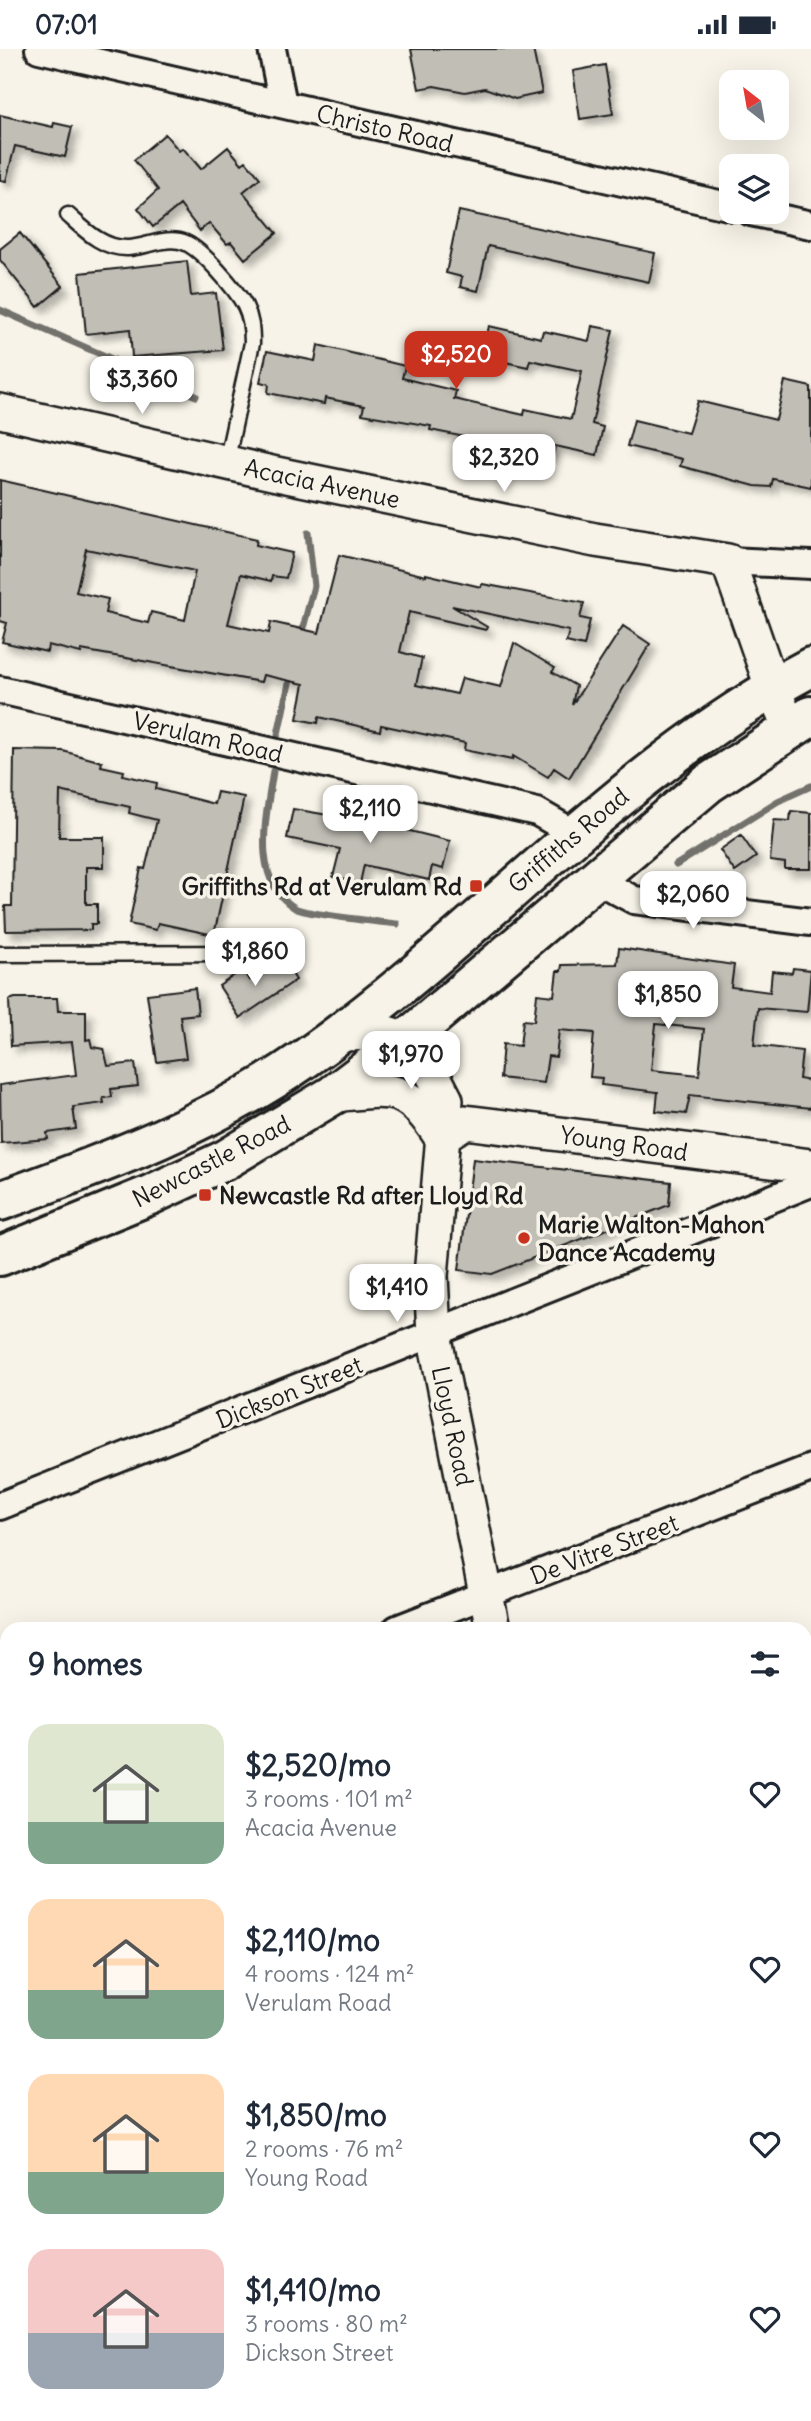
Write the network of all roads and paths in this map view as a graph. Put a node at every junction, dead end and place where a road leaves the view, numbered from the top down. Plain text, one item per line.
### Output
1 (39, 49) edge
2 (272, 49) edge
3 (283, 104) junction
4 (719, 204) edge
5 (68, 215) dead end
6 (789, 220) edge
7 (811, 225) edge
8 (0, 411) edge
9 (226, 463) junction
10 (729, 561) junction
11 (811, 565) edge
12 (811, 667) edge
13 (772, 687) junction
14 (0, 690) edge
15 (801, 722) edge
16 (575, 834) junction
17 (595, 879) junction
18 (811, 922) edge
19 (249, 953) dead end
20 (0, 954) edge
21 (339, 1034) junction
22 (407, 1039) junction
23 (333, 1095) junction
24 (441, 1137) junction
25 (811, 1166) edge
26 (811, 1182) edge
27 (0, 1201) edge
28 (0, 1256) edge
29 (434, 1334) junction
30 (811, 1468) edge
31 (0, 1506) edge
32 (487, 1594) junction
33 (415, 1622) edge
34 (492, 1622) edge

1 - 3 street, Christo Road
2 - 3 street
3 - 4 street, Christo Road
5 - 9 lane
6 - 7 street
8 - 9 street, Acacia Avenue
9 - 10 street, Acacia Avenue
10 - 11 street, Acacia Avenue
10 - 13 street
12 - 13 highway, Griffiths Road
13 - 15 street
13 - 16 highway, Griffiths Road
14 - 16 street, Verulam Road
15 - 17 highway, Griffiths Road
16 - 21 highway, Griffiths Road
17 - 18 street
17 - 22 highway, Griffiths Road
19 - 20 lane
21 - 22 street
21 - 27 highway, Newcastle Road
22 - 23 highway, Newcastle Road
22 - 24 street, Lloyd Road
23 - 24 street
23 - 28 highway, Newcastle Road
24 - 25 street, Young Road
24 - 29 street, Lloyd Road
26 - 29 street, Dickson Street
29 - 31 street, Dickson Street
29 - 32 street, Lloyd Road
30 - 32 street, De Vitre Street
32 - 33 street, De Vitre Street
32 - 34 street, Lloyd Road

